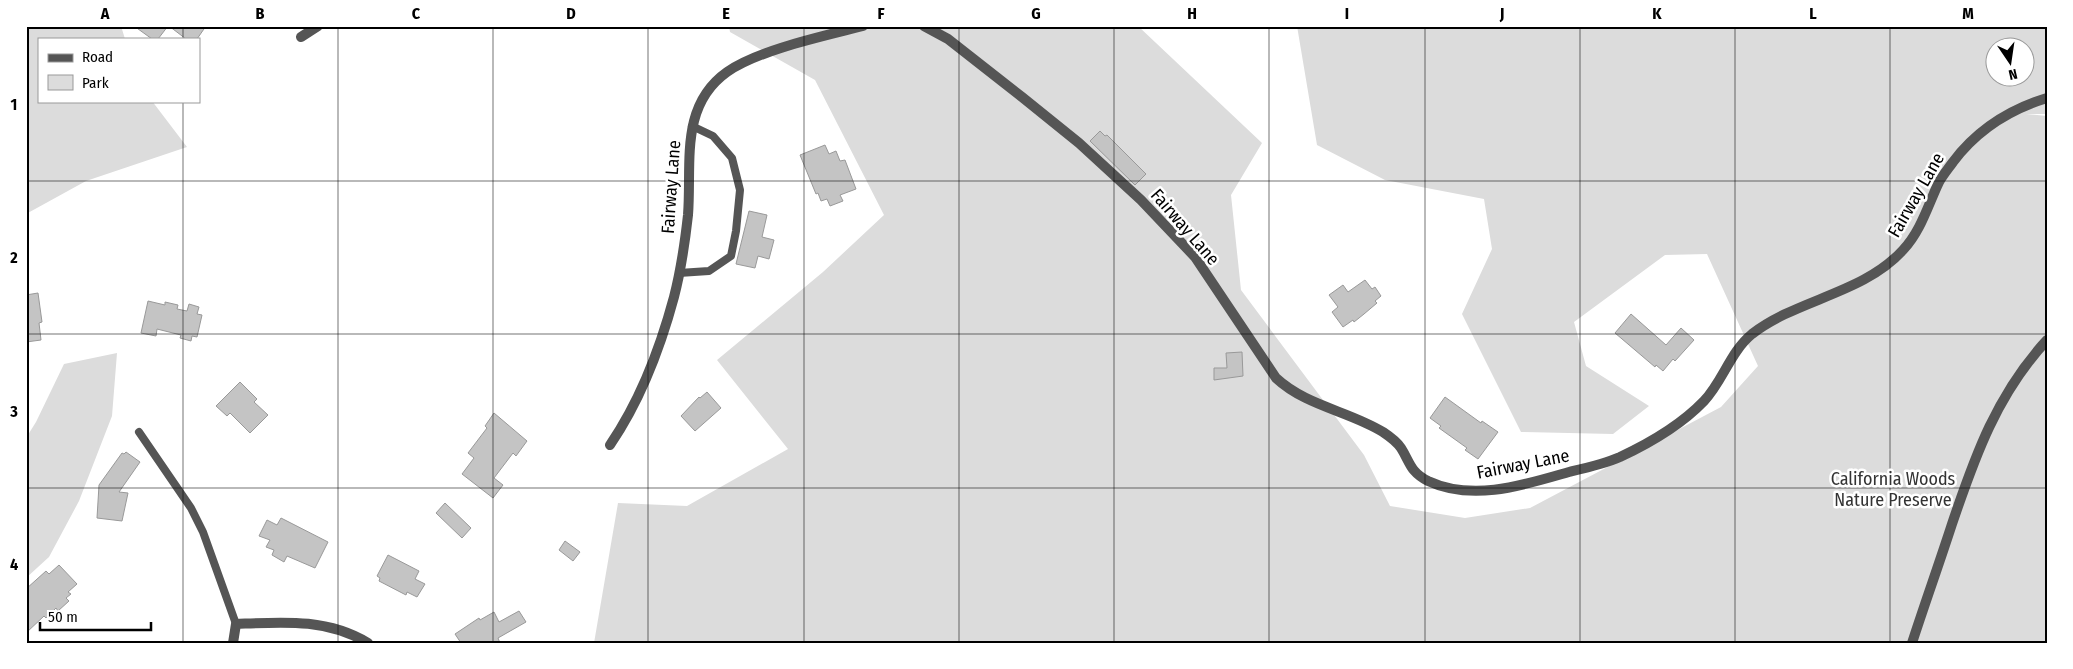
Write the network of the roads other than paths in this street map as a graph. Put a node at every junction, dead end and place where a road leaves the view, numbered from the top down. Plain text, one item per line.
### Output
1 (318, 26) edge
2 (863, 26) edge
3 (924, 26) edge
4 (301, 37) dead end
5 (2047, 98) edge
6 (692, 126) junction
7 (679, 273) junction
8 (2047, 340) edge
9 (139, 432) dead end
10 (610, 445) dead end
11 (236, 624) junction
12 (233, 643) edge
13 (368, 643) edge
14 (1912, 643) edge

1 - 4 street
2 - 6 street, Fairway Lane
3 - 5 street, Fairway Lane
6 - 7 street, Fairway Lane
6 - 7 lane
7 - 10 street, Fairway Lane
8 - 14 street
9 - 11 lane
11 - 12 street
11 - 13 street

